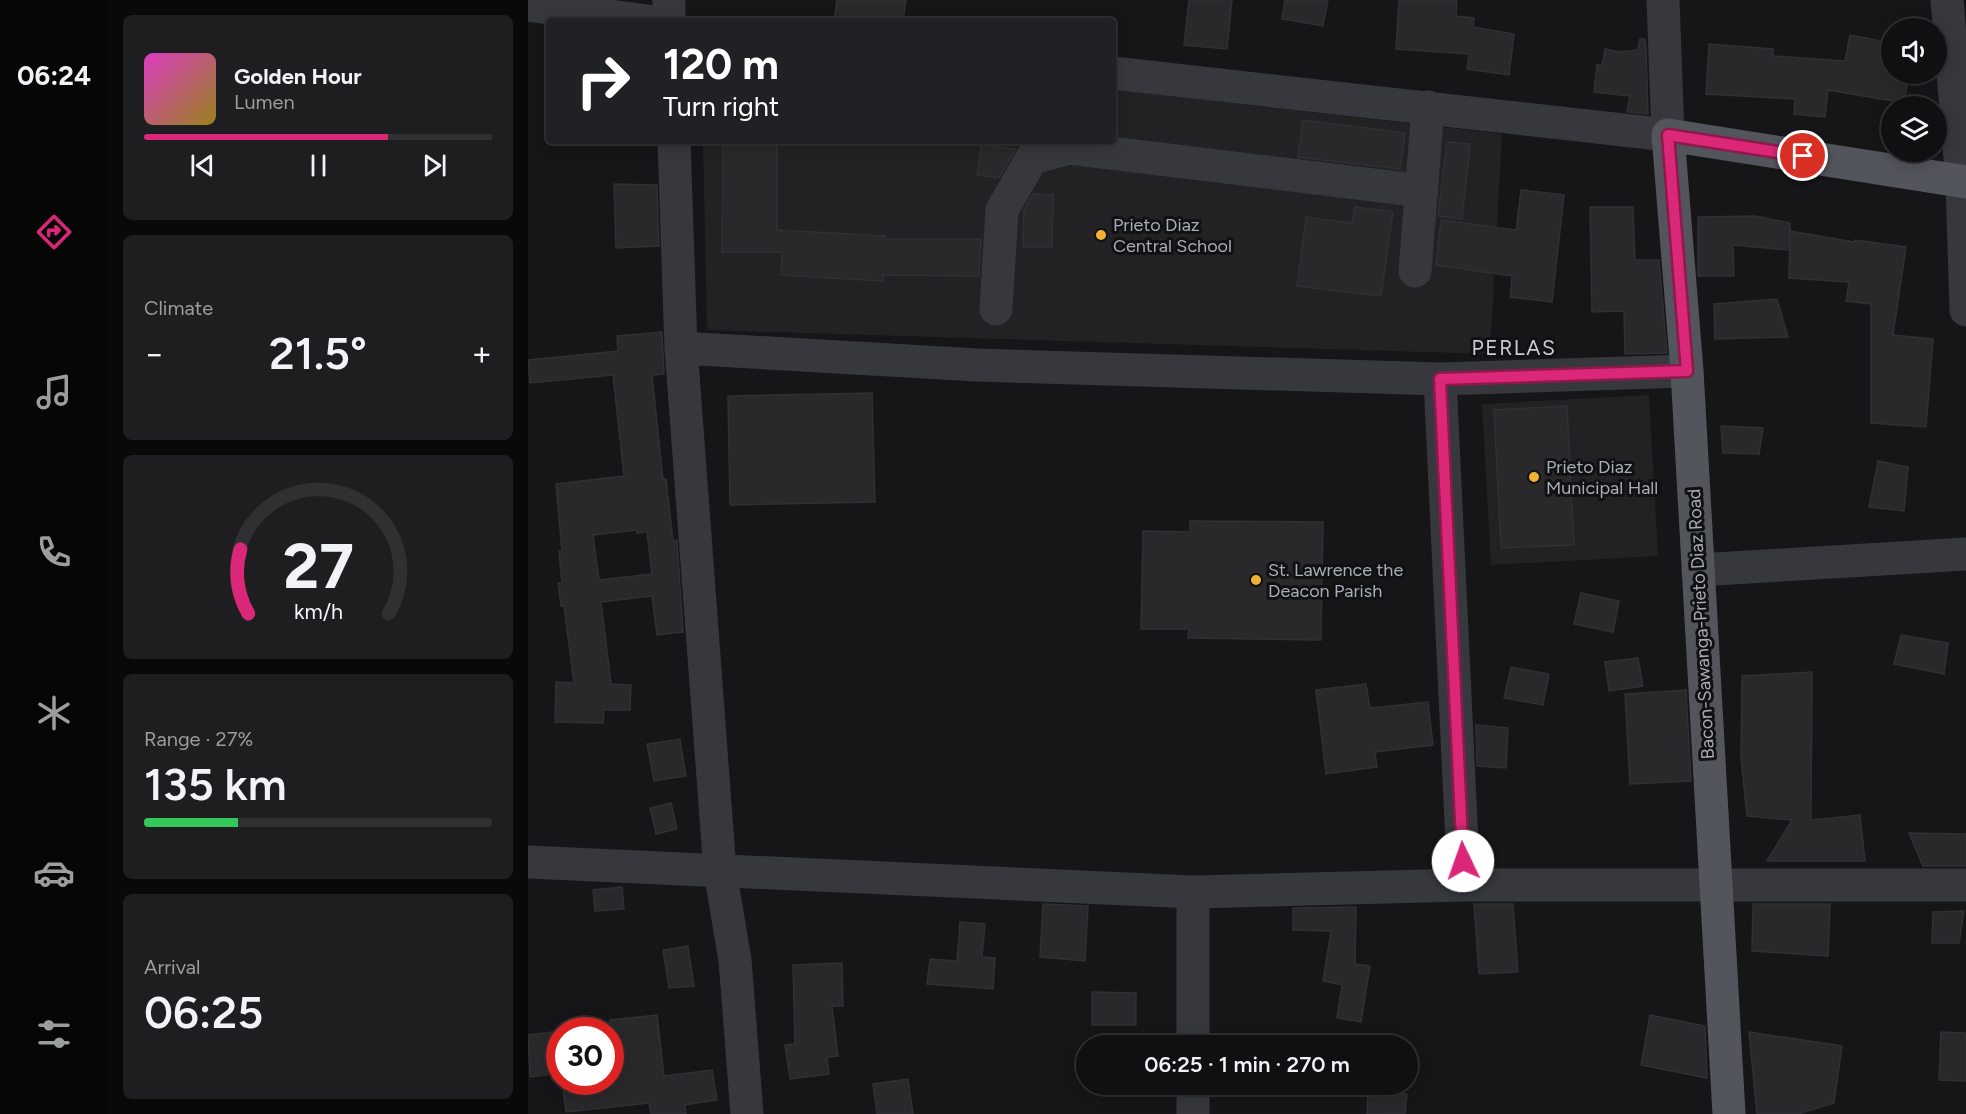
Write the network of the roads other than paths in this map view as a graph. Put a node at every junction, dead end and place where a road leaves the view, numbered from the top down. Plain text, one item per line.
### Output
1 (669, 0) edge
2 (1663, 0) edge
3 (1947, 0) edge
4 (528, 5) edge
5 (625, 18) edge
6 (669, 18) edge
7 (1116, 73) edge
8 (1428, 107) junction
9 (1668, 135) junction
10 (674, 144) edge
11 (1964, 182) edge
12 (1422, 191) junction
13 (1415, 271) dead end
14 (996, 309) dead end
15 (1966, 310) edge
16 (681, 348) junction
17 (1687, 371) junction
18 (1440, 379) junction
19 (1966, 554) edge
20 (1698, 570) junction
21 (528, 862) edge
22 (720, 871) junction
23 (1464, 885) junction
24 (1966, 885) edge
25 (1716, 886) junction
26 (1193, 892) junction
27 (1193, 1035) edge
28 (1193, 1095) edge
29 (747, 1114) edge
30 (1193, 1114) edge
31 (1729, 1114) edge

1 - 6 street
2 - 9 street
3 - 11 street
4 - 5 street
7 - 8 street
8 - 9 street
8 - 12 street
9 - 11 main road
9 - 17 main road, Bacon-Sawanga-Prieto Diaz Road
10 - 16 street
11 - 15 street
12 - 13 street
12 - 14 street
16 - 18 street
16 - 22 street
17 - 18 street
17 - 20 main road, Bacon-Sawanga-Prieto Diaz Road
18 - 23 street
19 - 20 street
20 - 25 main road, Bacon-Sawanga-Prieto Diaz Road
21 - 22 street
22 - 26 street
22 - 29 street
23 - 25 street
23 - 26 street
24 - 25 street
25 - 31 main road, Bacon-Sawanga-Prieto Diaz Road
26 - 27 street
28 - 30 street

